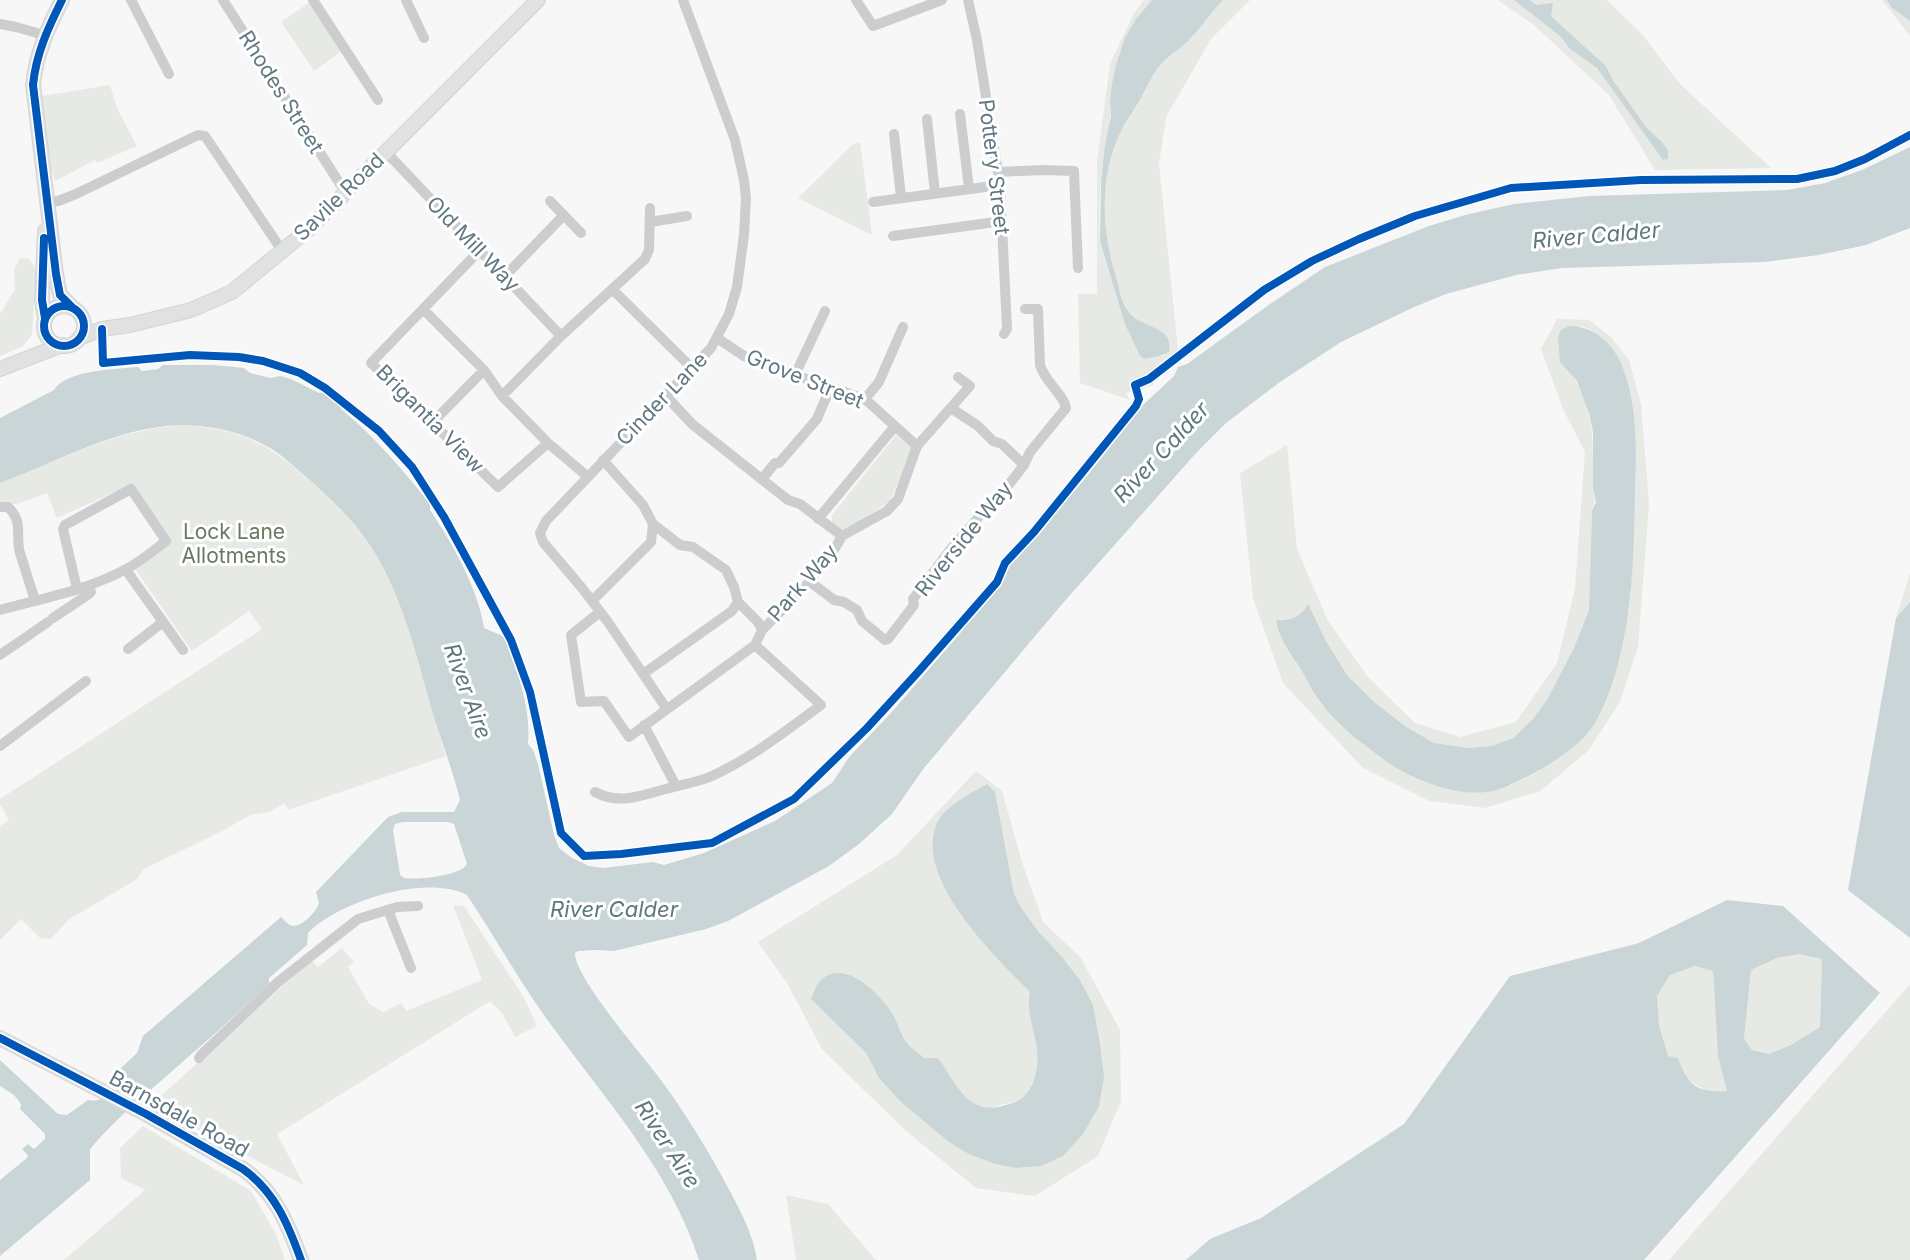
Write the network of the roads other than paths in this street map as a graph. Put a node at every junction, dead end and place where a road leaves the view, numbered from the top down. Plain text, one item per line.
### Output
1 (62, 0) edge
2 (131, 0) edge
3 (223, 0) edge
4 (313, 0) edge
5 (406, 0) edge
6 (682, 0) edge
7 (856, 0) edge
8 (942, 0) edge
9 (968, 0) edge
10 (532, 2) edge
11 (0, 24) edge
12 (44, 35) junction
13 (424, 38) dead end
14 (169, 74) dead end
15 (378, 100) dead end
16 (960, 114) dead end
17 (927, 119) dead end
18 (894, 134) dead end
19 (386, 152) junction
20 (998, 172) junction
21 (340, 184) dead end
22 (1000, 185) junction
23 (969, 188) junction
24 (935, 193) junction
25 (901, 197) junction
26 (550, 201) dead end
27 (47, 202) junction
28 (873, 202) dead end
29 (651, 208) dead end
30 (564, 216) junction
31 (687, 216) dead end
32 (1003, 221) junction
33 (650, 222) junction
34 (581, 233) dead end
35 (893, 236) dead end
36 (479, 251) junction
37 (283, 252) junction
38 (1078, 268) dead end
39 (504, 277) junction
40 (613, 290) junction
41 (1025, 309) dead end
42 (424, 310) junction
43 (825, 310) dead end
44 (76, 311) junction
45 (45, 325) junction
46 (903, 327) dead end
47 (102, 329) junction
48 (1004, 334) dead end
49 (561, 336) junction
50 (79, 338) junction
51 (717, 338) junction
52 (62, 345) junction
53 (34, 356) junction
54 (0, 369) edge
55 (693, 369) junction
56 (484, 370) junction
57 (795, 375) junction
58 (958, 377) dead end
59 (830, 388) junction
60 (502, 396) junction
61 (666, 396) junction
62 (865, 399) junction
63 (951, 408) junction
64 (432, 423) junction
65 (895, 426) junction
66 (548, 443) junction
67 (917, 446) junction
68 (603, 460) junction
69 (1024, 465) junction
70 (588, 477) junction
71 (762, 479) junction
72 (0, 507) edge
73 (819, 519) junction
74 (653, 524) junction
75 (842, 536) junction
76 (126, 570) junction
77 (809, 581) junction
78 (89, 586) junction
79 (77, 589) junction
80 (35, 600) junction
81 (592, 601) junction
82 (735, 606) junction
83 (0, 610) edge
84 (600, 612) junction
85 (163, 622) junction
86 (762, 630) junction
87 (755, 645) junction
88 (128, 649) dead end
89 (183, 650) dead end
90 (0, 655) edge
91 (643, 674) junction
92 (86, 681) dead end
93 (666, 708) junction
94 (644, 725) junction
95 (0, 746) edge
96 (676, 786) junction
97 (595, 792) dead end
98 (418, 906) dead end
99 (388, 910) junction
100 (411, 968) dead end
101 (0, 1038) edge
102 (199, 1058) dead end
103 (301, 1260) edge

1 - 12 main road
2 - 14 street
3 - 21 street, Rhodes Street
4 - 15 street
5 - 13 street
6 - 51 street, Cinder Lane
7 - 8 street
9 - 20 street, Pottery Street
10 - 19 main road, Savile Road
11 - 12 street
12 - 27 main road
16 - 23 street
17 - 24 street
18 - 25 street
19 - 36 street, Old Mill Way
19 - 37 main road, Savile Road
20 - 22 street, Pottery Street
20 - 38 street
22 - 23 street
22 - 32 street, Pottery Street
23 - 24 street
24 - 25 street
25 - 28 street
26 - 30 street
27 - 37 street
27 - 44 main road
27 - 45 main road
29 - 33 street
30 - 34 street
30 - 39 street
31 - 33 street
32 - 35 street
32 - 48 street, Pottery Street
33 - 40 street
36 - 39 street, Old Mill Way
36 - 42 street, Brigantia View
37 - 47 main road, Savile Road
39 - 49 street, Old Mill Way
40 - 49 street
40 - 55 street
41 - 69 street, Riverside Way
42 - 56 street
42 - 64 street, Brigantia View
43 - 57 street
44 - 45 main road
44 - 47 main road
44 - 50 main road
45 - 52 main road
45 - 53 main road
46 - 62 street
47 - 50 main road, Savile Road
49 - 60 street
50 - 52 main road
51 - 55 street, Cinder Lane
51 - 57 street, Grove Street
52 - 53 main road
53 - 54 main road
55 - 61 street, Cinder Lane
56 - 60 street
56 - 64 street
57 - 59 street, Grove Street
58 - 63 street, Park Way
59 - 62 street, Grove Street
59 - 71 street
60 - 66 street
61 - 68 street, Cinder Lane
61 - 71 street
62 - 65 street, Grove Street
63 - 67 street, Park Way
63 - 69 street
64 - 66 street, Brigantia View
65 - 67 street, Grove Street
65 - 73 street
66 - 70 street
67 - 75 street, Park Way
68 - 70 street, Cinder Lane
68 - 74 street
69 - 77 street, Riverside Way
70 - 81 street, Cinder Lane
71 - 73 street
72 - 80 street
73 - 75 street
74 - 81 street
74 - 82 street
75 - 77 street, Park Way
76 - 78 street
76 - 79 street
76 - 85 street
77 - 86 street, Park Way
78 - 79 street
78 - 90 street
79 - 80 street
80 - 83 street
81 - 84 street, Cinder Lane
82 - 86 street, Park Way
82 - 91 street
84 - 91 street, Cinder Lane
84 - 94 street, Park Way
85 - 88 street
85 - 89 street
86 - 87 street, Park Way
87 - 93 street, Park Way
87 - 96 street
91 - 93 street, Cinder Lane
92 - 95 street
93 - 94 street, Park Way
94 - 96 street
96 - 97 street
98 - 99 street
99 - 100 street
99 - 102 street
101 - 103 main road, Barnsdale Road

